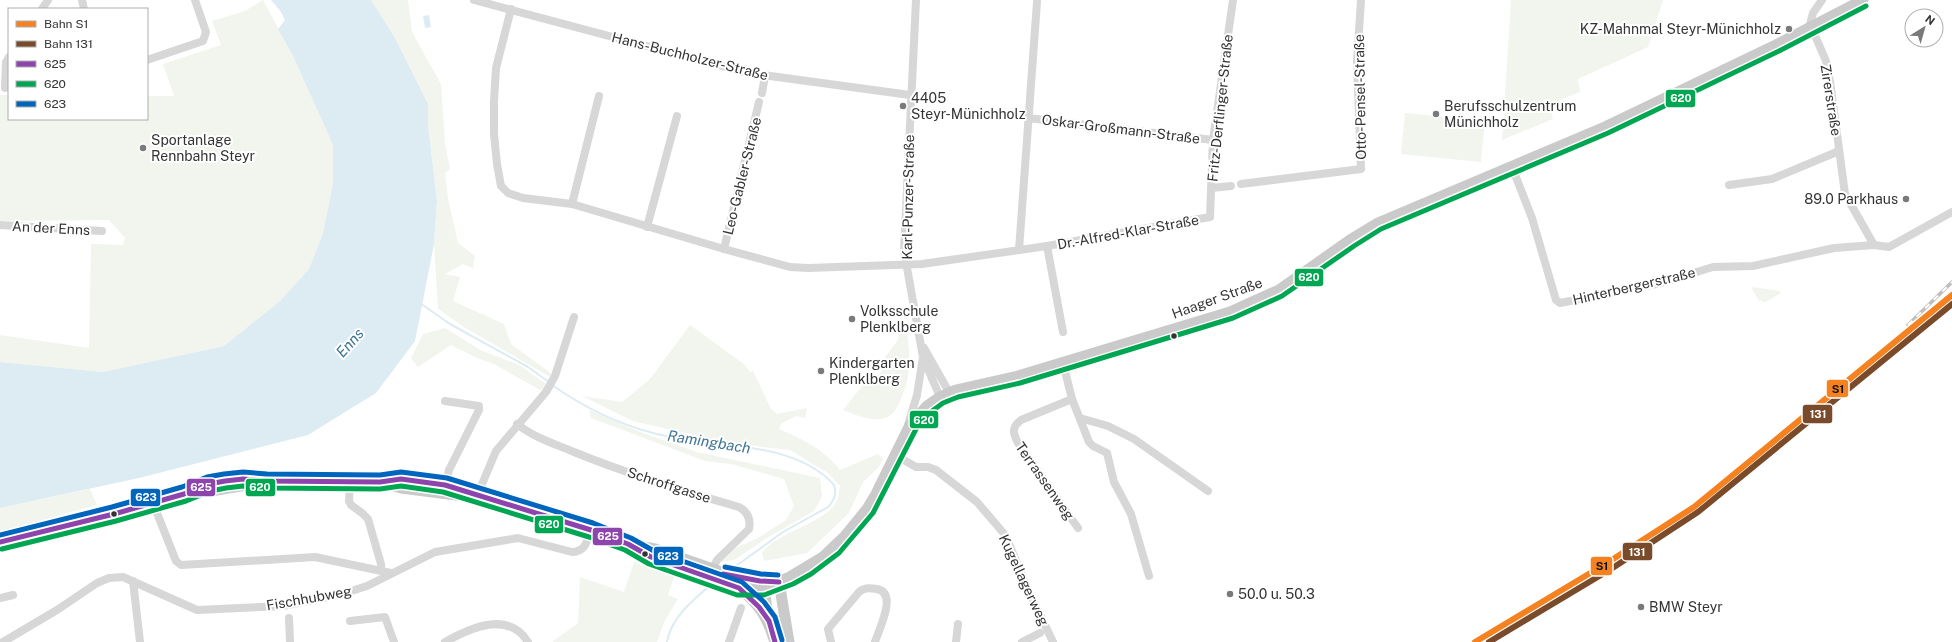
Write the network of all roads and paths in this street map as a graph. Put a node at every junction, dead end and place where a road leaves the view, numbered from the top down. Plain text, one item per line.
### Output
1 (195, 0) edge
2 (475, 0) edge
3 (916, 0) edge
4 (1233, 0) edge
5 (1361, 0) edge
6 (1822, 0) edge
7 (1863, 0) edge
8 (1036, 2) dead end
9 (511, 9) junction
10 (1811, 27) junction
11 (8, 59) edge
12 (148, 60) edge
13 (765, 76) junction
14 (5, 88) edge
15 (762, 93) dead end
16 (910, 95) junction
17 (599, 96) dead end
18 (760, 102) dead end
19 (677, 116) dead end
20 (1028, 118) junction
21 (1214, 140) junction
22 (1838, 151) junction
23 (1512, 167) junction
24 (1241, 184) dead end
25 (1729, 185) dead end
26 (1231, 186) dead end
27 (1211, 188) junction
28 (572, 204) junction
29 (1952, 212) edge
30 (1210, 217) joint
31 (0, 225) edge
32 (648, 227) junction
33 (102, 231) dead end
34 (1874, 245) junction
35 (1047, 246) junction
36 (724, 249) junction
37 (1019, 250) junction
38 (906, 266) junction
39 (574, 317) dead end
40 (1063, 332) dead end
41 (922, 345) junction
42 (923, 357) junction
43 (1063, 363) junction
44 (945, 395) junction
45 (1072, 399) junction
46 (445, 401) dead end
47 (1080, 418) junction
48 (517, 424) junction
49 (904, 436) junction
50 (895, 455) junction
51 (350, 481) junction
52 (444, 489) junction
53 (1208, 491) dead end
54 (477, 496) junction
55 (152, 503) junction
56 (1078, 528) dead end
57 (591, 530) junction
58 (0, 542) edge
59 (381, 570) junction
60 (712, 572) junction
61 (391, 573) junction
62 (1149, 576) dead end
63 (133, 581) junction
64 (775, 583) junction
65 (739, 588) junction
66 (13, 595) dead end
67 (0, 598) edge
68 (741, 608) dead end
69 (289, 618) dead end
70 (350, 621) dead end
71 (769, 621) junction
72 (958, 624) dead end
73 (1040, 633) dead end
74 (3, 642) edge
75 (140, 642) edge
76 (290, 642) edge
77 (394, 642) edge
78 (445, 642) edge
79 (528, 642) edge
80 (729, 642) edge
81 (775, 642) edge
82 (789, 642) edge
83 (831, 642) edge
84 (875, 642) edge
85 (956, 642) edge
86 (1022, 642) edge
87 (1053, 642) edge

1 - 12 street
2 - 9 street, Hans-Buchholzer-Straße
3 - 16 street, Karl-Punzer-Straße
4 - 21 street, Fritz-Derflinger-Straße
5 - 24 street, Otto-Pensel-Straße
6 - 10 street
7 - 10 main road, Haager Straße
8 - 20 street
9 - 13 street, Hans-Buchholzer-Straße
9 - 28 street, Leo-Gabler-Straße
10 - 22 street, Zirerstraße
10 - 23 main road, Haager Straße
11 - 14 street
13 - 15 street
13 - 16 street, Hans-Buchholzer-Straße
16 - 38 street, Karl-Punzer-Straße
17 - 28 street
18 - 36 street, Leo-Gabler-Straße
19 - 32 street
20 - 21 street, Oskar-Großmann-Straße
20 - 37 street
21 - 27 street, Fritz-Derflinger-Straße
22 - 25 street, Zirerstraße
22 - 34 street, Zirerstraße
23 - 34 street, Hinterbergerstraße
23 - 43 main road, Haager Straße
26 - 27 street
27 - 30 street, Fritz-Derflinger-Straße
28 - 32 street, Leo-Gabler-Straße
29 - 34 street
30 - 35 street, Dr.-Alfred-Klar-Straße
31 - 33 street, An der Enns
32 - 36 street, Leo-Gabler-Straße
35 - 37 street, Dr.-Alfred-Klar-Straße
35 - 40 street, Dr.-Alfred-Klar-Straße
36 - 38 street, Leo-Gabler-Straße
37 - 38 street, Dr.-Alfred-Klar-Straße
38 - 41 street, Karl-Punzer-Straße
39 - 48 street
41 - 42 street, Karl-Punzer-Straße
41 - 44 street, Karl-Punzer-Straße
42 - 44 street, Karl-Punzer-Straße
42 - 49 street, Karl-Punzer-Straße
43 - 44 main road, Haager Straße
43 - 45 street
44 - 49 main road, Haager Straße
45 - 47 street
45 - 56 street, Terrassenweg
46 - 52 street
47 - 53 street
47 - 62 street
48 - 54 street
48 - 60 street, Schroffgasse
49 - 50 main road, Haager Straße
50 - 64 main road, Haager Straße
50 - 87 street, Kugellagerweg
51 - 52 main road
51 - 55 main road
51 - 59 street
52 - 54 main road
54 - 57 main road
55 - 58 main road
55 - 59 street
57 - 60 main road
57 - 61 street, Fischhubweg
59 - 61 street
60 - 64 main road
60 - 65 main road
61 - 63 street, Fischhubweg
63 - 74 street, Fischhubweg
63 - 75 street
64 - 65 main road, Haager Straße
64 - 71 main road
64 - 82 main road
65 - 71 main road
66 - 67 street
68 - 80 street
69 - 76 street, Fischhubweg
70 - 77 street
71 - 81 main road
72 - 85 street
73 - 86 street
78 - 79 street
83 - 84 street

